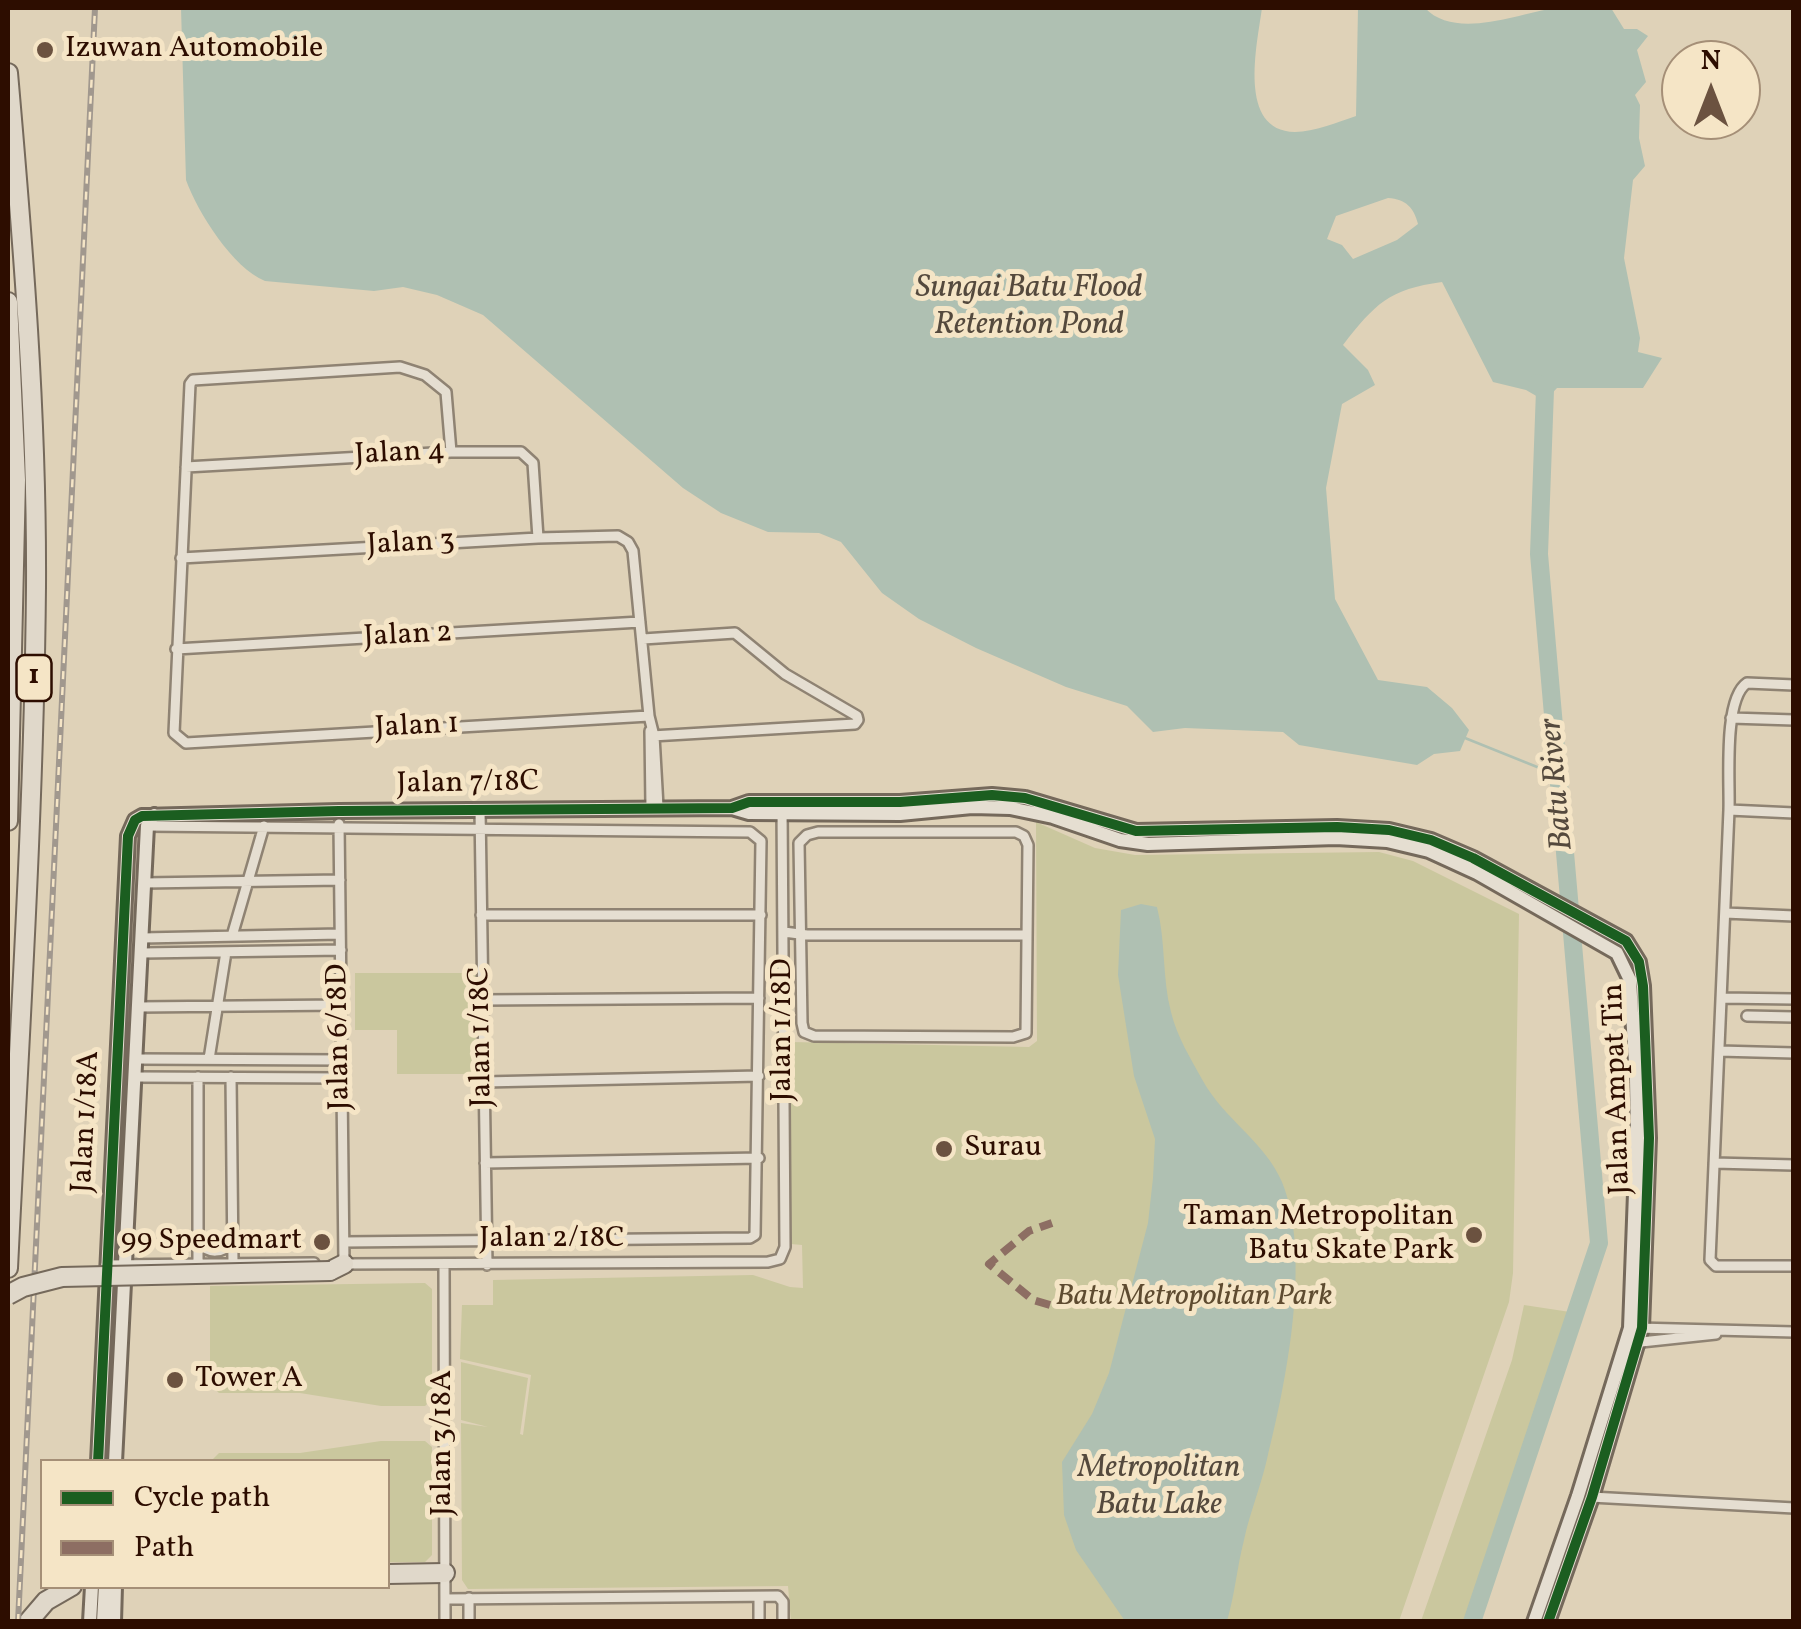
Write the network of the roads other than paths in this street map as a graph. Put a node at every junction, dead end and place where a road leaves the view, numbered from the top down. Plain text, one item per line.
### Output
1 (8, 73) edge
2 (8, 302) edge
3 (451, 452) junction
4 (186, 466) junction
5 (538, 538) junction
6 (182, 558) junction
7 (9, 601) edge
8 (640, 622) junction
9 (643, 639) junction
10 (176, 649) junction
11 (1794, 685) edge
12 (649, 716) junction
13 (1731, 718) junction
14 (1794, 720) edge
15 (651, 734) junction
16 (8, 740) edge
17 (9, 784) edge
18 (655, 807) junction
19 (732, 808) junction
20 (782, 808) junction
21 (480, 810) junction
22 (1729, 810) junction
23 (339, 811) junction
24 (1794, 813) edge
25 (8, 821) edge
26 (150, 821) junction
27 (264, 826) junction
28 (339, 827) junction
29 (480, 832) junction
30 (340, 880) junction
31 (248, 882) junction
32 (144, 883) junction
33 (760, 914) junction
34 (1724, 914) junction
35 (481, 915) junction
36 (1794, 916) edge
37 (340, 934) junction
38 (784, 935) junction
39 (802, 935) junction
40 (1028, 935) junction
41 (232, 936) junction
42 (142, 946) junction
43 (340, 950) junction
44 (226, 952) junction
45 (760, 998) junction
46 (1721, 998) junction
47 (1794, 999) edge
48 (482, 1000) junction
49 (341, 1005) junction
50 (218, 1006) junction
51 (138, 1007) junction
52 (1747, 1016) dead end
53 (1794, 1018) edge
54 (1719, 1051) junction
55 (1794, 1053) edge
56 (209, 1059) junction
57 (136, 1060) junction
58 (342, 1060) junction
59 (760, 1076) junction
60 (136, 1077) junction
61 (198, 1077) junction
62 (231, 1077) junction
63 (342, 1078) junction
64 (484, 1082) junction
65 (759, 1158) junction
66 (1714, 1162) junction
67 (485, 1164) junction
68 (1794, 1165) edge
69 (486, 1240) junction
70 (232, 1242) junction
71 (344, 1242) junction
72 (199, 1243) junction
73 (198, 1263) junction
74 (233, 1263) junction
75 (487, 1264) junction
76 (127, 1265) junction
77 (444, 1265) junction
78 (106, 1266) junction
79 (1794, 1266) edge
80 (337, 1267) junction
81 (8, 1268) edge
82 (8, 1295) edge
83 (1636, 1328) junction
84 (1724, 1332) junction
85 (1794, 1332) edge
86 (1633, 1343) junction
87 (116, 1457) edge
88 (98, 1459) edge
89 (1585, 1496) junction
90 (1794, 1508) edge
91 (445, 1573) junction
92 (390, 1574) edge
93 (67, 1589) edge
94 (92, 1589) edge
95 (105, 1589) edge
96 (115, 1589) edge
97 (758, 1596) junction
98 (469, 1598) junction
99 (445, 1599) junction
100 (28, 1622) edge
101 (90, 1622) edge
102 (103, 1622) edge
103 (114, 1622) edge
104 (446, 1622) edge
105 (469, 1622) edge
106 (758, 1622) edge
107 (783, 1622) edge
108 (1534, 1622) edge
109 (1548, 1622) edge

1 - 81 highway, 1
2 - 7 highway, 1
3 - 4 street, Jalan 4
3 - 4 street
3 - 5 street, Jalan 4
4 - 6 street
5 - 6 street, Jalan 3
5 - 8 street, Jalan 3
6 - 10 street
7 - 17 highway, 1
8 - 9 street
8 - 10 street, Jalan 2
9 - 12 street
9 - 15 street
10 - 12 street, Jalan 1
11 - 13 street
12 - 15 street
13 - 14 street
13 - 22 street
15 - 18 street
16 - 17 street
17 - 25 highway, 1
18 - 19 street, Jalan 7/18C
18 - 21 street, Jalan 7/18C
19 - 20 street
19 - 20 street, Jalan 7/18C
20 - 38 street, Jalan 1/18D
20 - 83 street, Jalan Ampat Tin
21 - 23 street, Jalan 7/18C
21 - 29 street, Jalan 1/18C
22 - 24 street
22 - 34 street
23 - 26 street, Jalan 7/18C
23 - 28 street, Jalan 6/18D
26 - 27 street
26 - 32 street, Jalan 1/18A
26 - 78 street, Jalan 1/18A
27 - 28 street
27 - 31 street
28 - 29 street
28 - 30 street, Jalan 6/18D
29 - 33 street, Jalan 7/18C
29 - 35 street, Jalan 1/18C
30 - 31 street
30 - 37 street, Jalan 6/18D
31 - 32 street
31 - 41 street
32 - 42 street, Jalan 1/18A
33 - 35 street
33 - 45 street
34 - 36 street
34 - 46 street
35 - 48 street, Jalan 1/18C
37 - 41 street
37 - 43 street, Jalan 6/18D
38 - 39 street
38 - 75 street, Jalan 1/18D
39 - 40 street
39 - 40 street
39 - 40 street
41 - 42 street
42 - 44 street
42 - 51 street, Jalan 1/18A
43 - 44 street
43 - 49 street, Jalan 6/18D
44 - 50 street
45 - 48 street
45 - 59 street
46 - 47 street
46 - 54 street
48 - 64 street, Jalan 1/18C
49 - 50 street
49 - 58 street, Jalan 6/18D
50 - 51 street
50 - 56 street
51 - 57 street, Jalan 1/18A
52 - 53 street
54 - 55 street
54 - 66 street
56 - 57 street
56 - 58 street
57 - 60 street, Jalan 1/18A
58 - 63 street, Jalan 6/18D
59 - 64 street
59 - 65 street
60 - 61 street
60 - 76 street, Jalan 1/18A
61 - 62 street
61 - 72 street
62 - 63 street
62 - 70 street
63 - 71 street, Jalan 6/18D
64 - 67 street, Jalan 1/18C
65 - 67 street
65 - 69 street, Jalan 2/18C
66 - 68 street
66 - 79 street
67 - 69 street, Jalan 1/18C
69 - 71 street, Jalan 2/18C
69 - 75 street, Jalan 1/18C
70 - 72 street
70 - 74 street
71 - 80 street, Jalan 6/18D
72 - 73 street
73 - 74 street
73 - 76 street
74 - 80 street
75 - 77 street
76 - 78 street
76 - 87 street, Jalan 1/18A
77 - 80 street
77 - 91 street, Jalan 3/18A
78 - 88 street, Jalan 1/18A
80 - 82 highway, bridge
83 - 84 street
83 - 86 street, Jalan Ampat Tin
84 - 85 street
84 - 86 street
86 - 89 street, Jalan Ampat Tin
89 - 90 street
89 - 108 street, Jalan Ampat Tin
89 - 109 street, Jalan Ampat Tin
91 - 92 highway
91 - 99 street, Jalan 3/18A
93 - 100 highway
94 - 101 street
95 - 102 street
96 - 103 street
97 - 98 street
97 - 106 street
97 - 107 street
98 - 99 street
98 - 105 street
99 - 104 street, Jalan 3/18A

